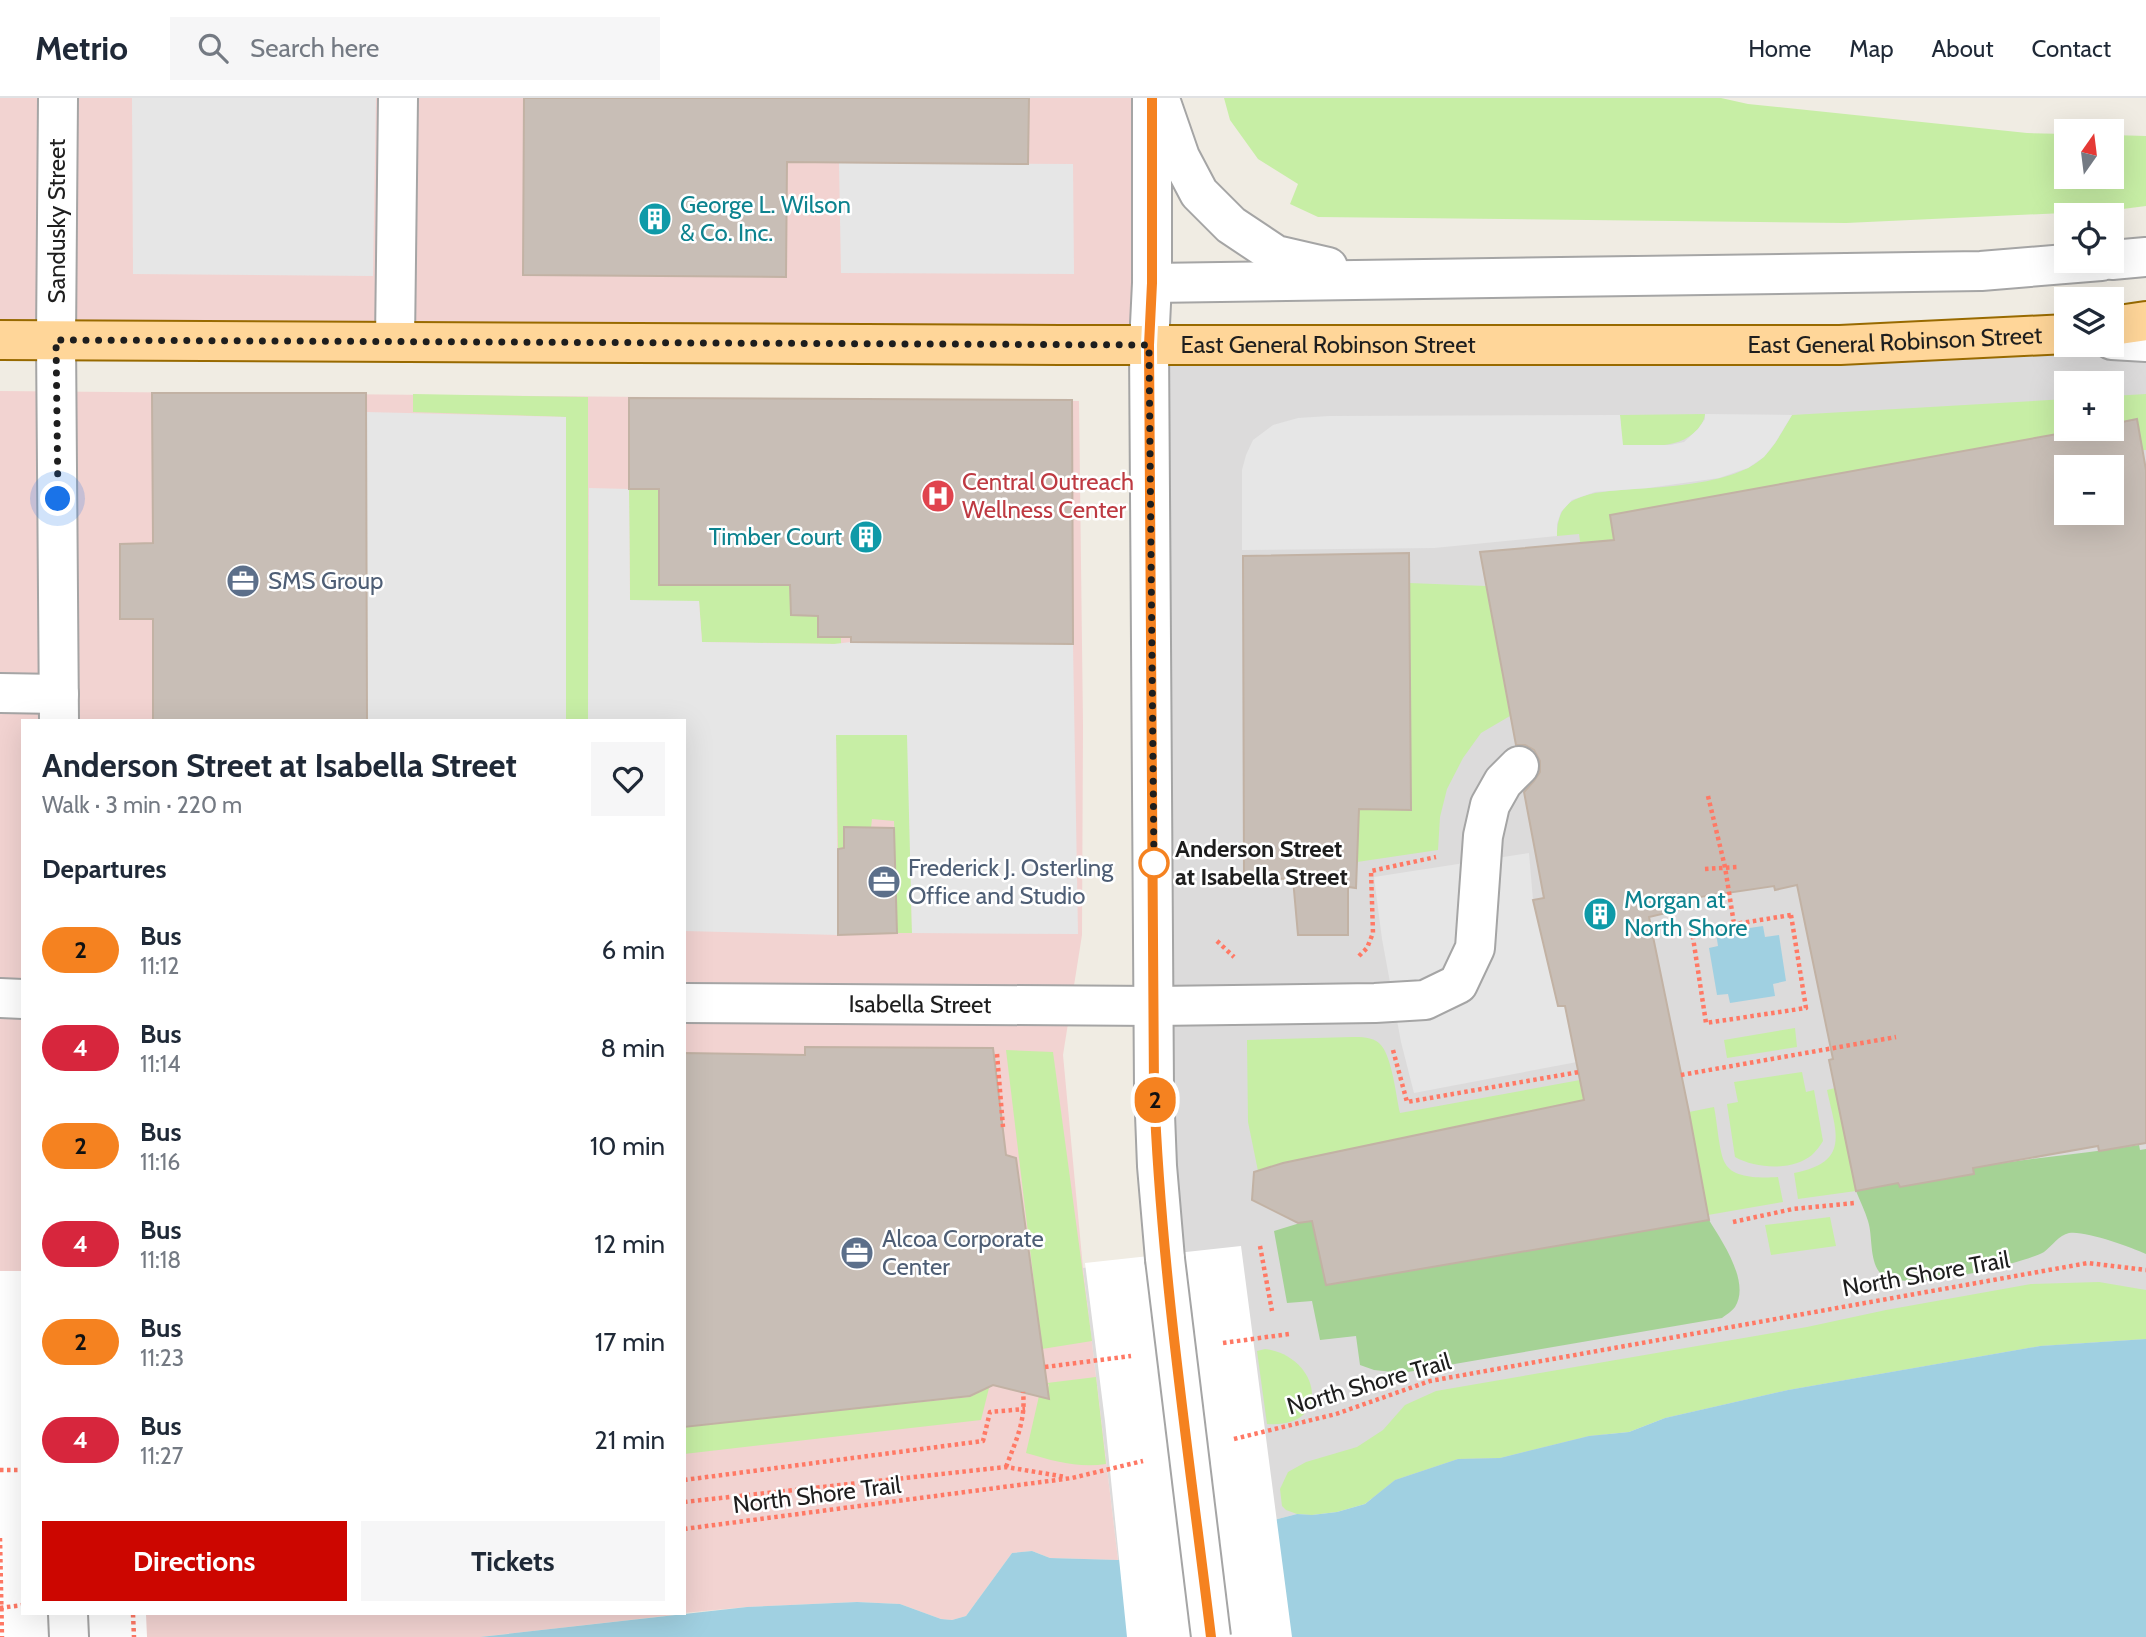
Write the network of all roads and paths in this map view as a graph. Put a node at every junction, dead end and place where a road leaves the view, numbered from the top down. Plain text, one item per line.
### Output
1 (58, 98) edge
2 (398, 98) edge
3 (1152, 98) edge
4 (1159, 98) edge
5 (2146, 257) edge
6 (2124, 259) edge
7 (2054, 265) edge
8 (1384, 281) junction
9 (1152, 283) junction
10 (2146, 321) edge
11 (2124, 324) edge
12 (2054, 335) edge
13 (0, 340) edge
14 (56, 340) junction
15 (395, 341) junction
16 (2124, 341) edge
17 (2146, 342) edge
18 (1149, 345) junction
19 (0, 693) edge
20 (59, 708) edge
21 (1519, 766) dead end
22 (1708, 796) dead end
23 (1445, 856) dead end
24 (1725, 867) junction
25 (1737, 867) dead end
26 (1705, 869) dead end
27 (1734, 924) junction
28 (1217, 941) dead end
29 (1245, 960) dead end
30 (1354, 961) dead end
31 (0, 998) edge
32 (21, 999) edge
33 (686, 1003) edge
34 (1155, 1006) junction
35 (1896, 1037) dead end
36 (1388, 1043) dead end
37 (996, 1048) dead end
38 (1579, 1072) dead end
39 (1681, 1074) dead end
40 (1003, 1127) dead end
41 (1855, 1203) dead end
42 (1733, 1222) dead end
43 (1260, 1246) dead end
44 (2146, 1270) edge
45 (1272, 1311) dead end
46 (1023, 1392) dead end
47 (1025, 1409) junction
48 (1230, 1440) dead end
49 (1151, 1459) dead end
50 (1006, 1467) junction
51 (21, 1470) edge
52 (0, 1471) edge
53 (1072, 1478) junction
54 (686, 1480) edge
55 (686, 1502) edge
56 (686, 1529) edge
57 (0, 1538) edge
58 (21, 1605) edge
59 (0, 1608) edge
60 (68, 1615) edge
61 (133, 1615) edge
62 (2, 1637) edge
63 (69, 1637) edge
64 (134, 1637) edge
65 (1211, 1637) edge

1 - 14 street, Sandusky Street
2 - 15 street
3 - 9 street
4 - 8 street
5 - 6 street
7 - 8 street
8 - 9 street
9 - 18 street
10 - 11 main road
12 - 18 main road, East General Robinson Street
13 - 14 main road, East General Robinson Street
14 - 15 main road, East General Robinson Street
14 - 20 street, Sandusky Street
15 - 18 main road, East General Robinson Street
16 - 17 street
18 - 34 street
19 - 20 street
21 - 34 street, Isabella Street
22 - 24 path
23 - 30 path
24 - 25 path
24 - 26 path
24 - 27 path
27 - 27 path
28 - 29 path
31 - 32 street
33 - 34 street, Isabella Street
34 - 65 street, bridge
35 - 39 path
36 - 38 path
37 - 40 path
41 - 42 path
43 - 45 path
44 - 48 path, North Shore Trail
46 - 47 path
47 - 50 path
47 - 54 path
49 - 53 path, North Shore Trail
50 - 53 path
50 - 55 path
51 - 52 path
53 - 56 path, North Shore Trail
57 - 62 path, bridge
58 - 59 path
60 - 63 street
61 - 64 path

